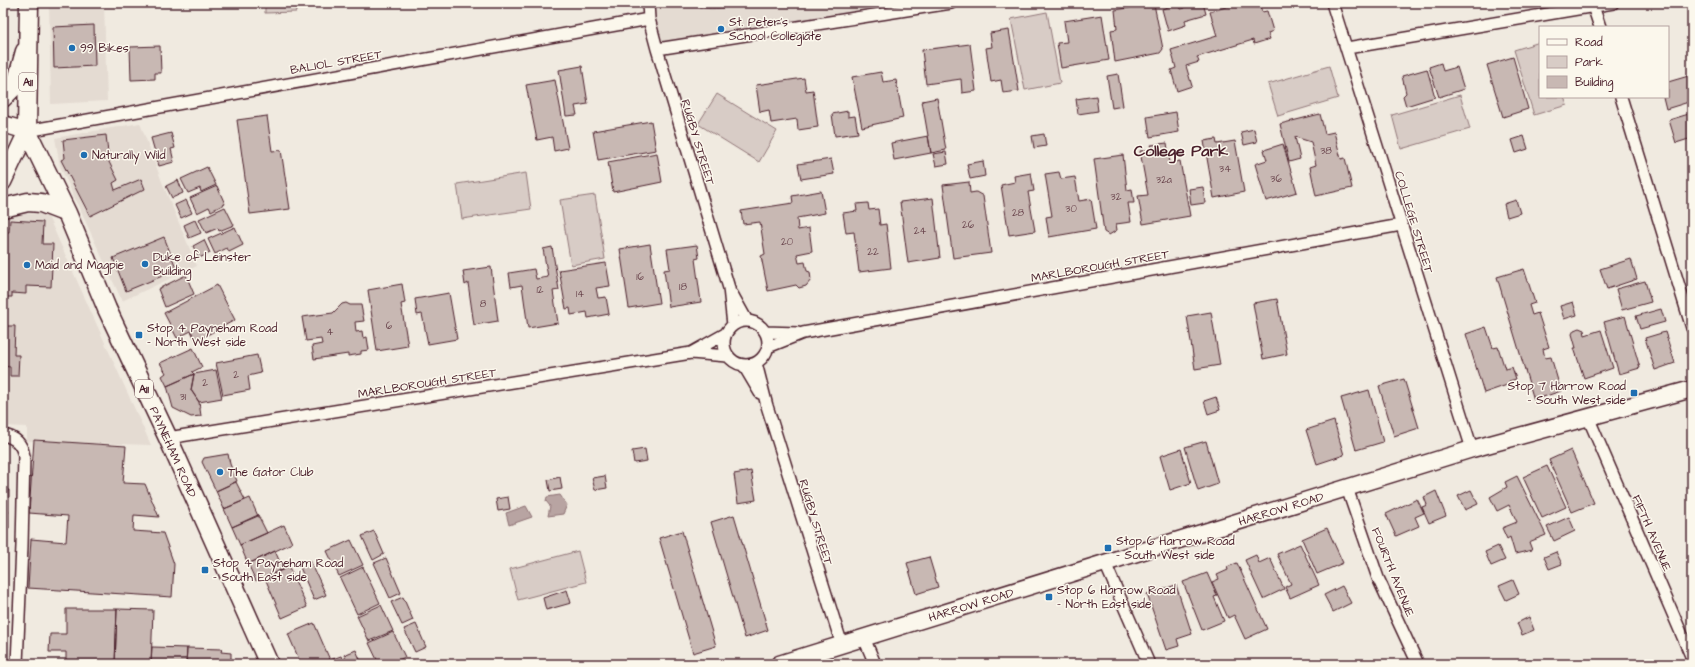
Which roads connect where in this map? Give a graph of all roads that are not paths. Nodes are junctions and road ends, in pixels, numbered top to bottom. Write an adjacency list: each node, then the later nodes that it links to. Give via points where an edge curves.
1 (29, 3): 9 (main road, A11)
2 (648, 3): 7 (street, RUGBY STREET)
3 (951, 3): 11 (street)
4 (1332, 3): 10 (street, COLLEGE STREET)
5 (1613, 3): 6 (street)
6 (1593, 6): 8 (street); 10 (street)
7 (649, 19): 11 (street, RUGBY STREET); 15 (street, BALIOL STREET)
8 (1600, 26)
9 (29, 34): 13 (street, via 14,88); 15 (main road, A11)
10 (1347, 48): 20 (street, COLLEGE STREET)
11 (657, 49): 21 (street, RUGBY STREET)
12 (1621, 98): 24 (street)
13 (3, 99)
14 (3, 124): 15 (street)
15 (27, 131): 16 (street); 17 (street); 19 (main road, PAYNEHAM ROAD / A11)
16 (3, 137)
17 (3, 182)
18 (3, 208): 19 (main road, via 28,202 41,203)
19 (67, 213): 37 (main road, PAYNEHAM ROAD / A11, via 107,309)
20 (1401, 225): 26 (street, MARLBOROUGH STREET); 38 (street, COLLEGE STREET)
21 (729, 288): 22 (street, RUGBY STREET); 23 (street, RUGBY STREET)
22 (747, 321): 23 (street); 25 (street, via 760,326)
23 (733, 325): 27 (street)
24 (1692, 328)
25 (765, 332): 26 (street, MARLBOROUGH STREET); 28 (street)
26 (803, 333): 28 (street, MARLBOROUGH STREET)
27 (725, 334): 29 (street, MARLBOROUGH STREET); 30 (street, via 723,342)
28 (768, 347): 31 (street)
29 (691, 353): 30 (street, MARLBOROUGH STREET); 37 (street, MARLBOROUGH STREET)
30 (727, 356): 32 (street)
31 (756, 363): 32 (street); 34 (street, RUGBY STREET)
32 (744, 366): 34 (street, RUGBY STREET)
33 (1692, 389): 35 (street, HARROW ROAD)
34 (767, 406): 42 (street, RUGBY STREET)
35 (1588, 418): 38 (street, HARROW ROAD); 43 (street, FIFTH AVENUE)
36 (3, 435): 44 (street, via 18,442 23,448 24,456)
37 (168, 438): 45 (main road, PAYNEHAM ROAD / A11)
38 (1472, 449): 39 (street, HARROW ROAD)
39 (1347, 488): 40 (street, HARROW ROAD); 49 (street, FOURTH AVENUE, via 1378,578)
40 (1105, 563): 41 (street, HARROW ROAD); 48 (street)
41 (864, 638): 42 (street, HARROW ROAD); 47 (street)
42 (842, 645): 46 (street, HARROW ROAD)
43 (1692, 658)
44 (17, 664)
45 (269, 664)
46 (779, 664)
47 (875, 664)
48 (1149, 664)
49 (1418, 664)

